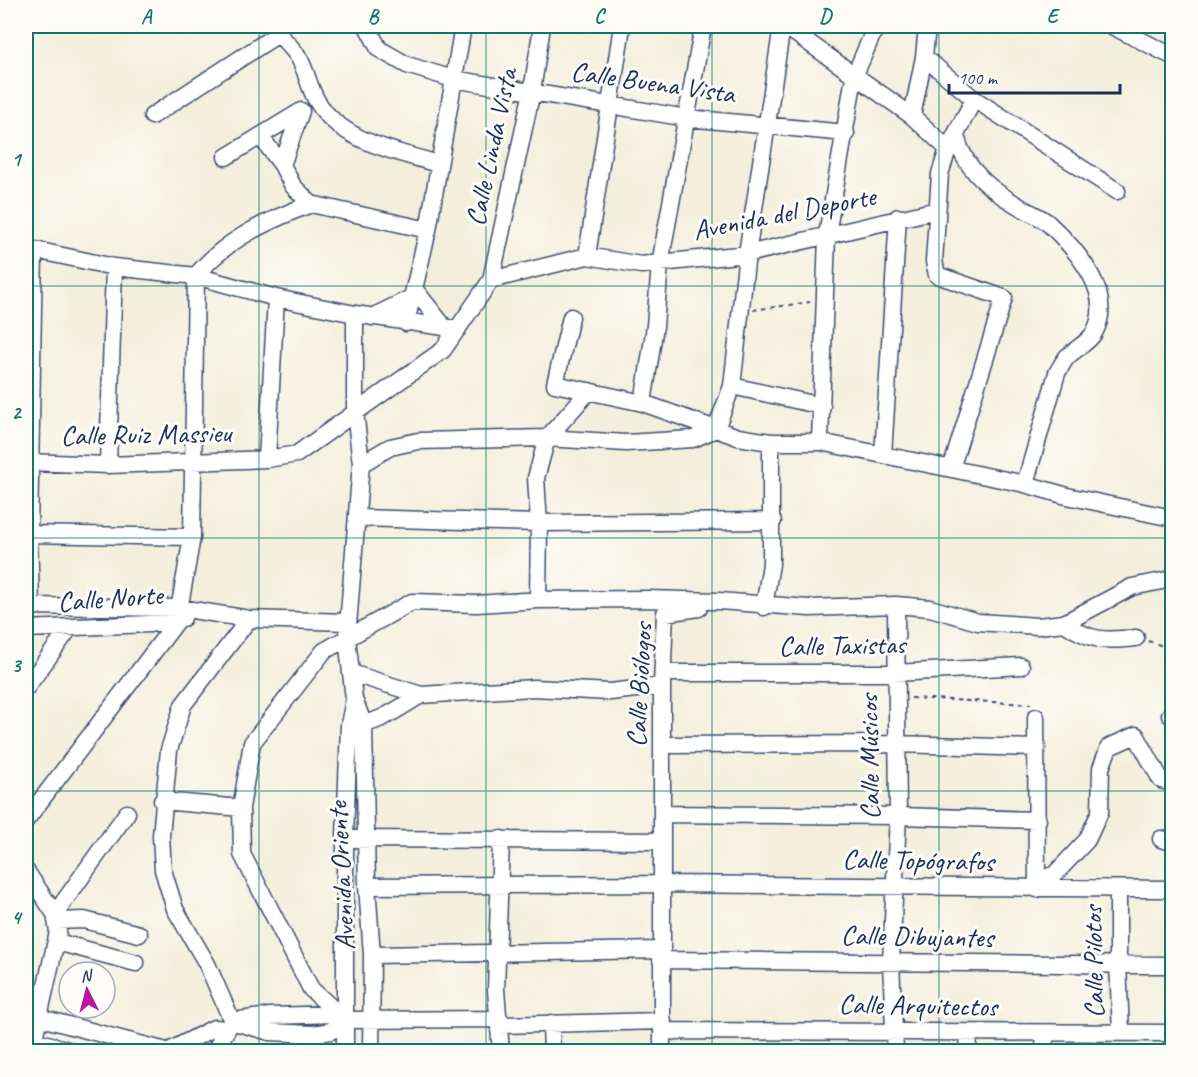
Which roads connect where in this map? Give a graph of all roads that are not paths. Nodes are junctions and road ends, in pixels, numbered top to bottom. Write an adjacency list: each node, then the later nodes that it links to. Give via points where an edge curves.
1 (367, 26): 14 (street, Calle Buena Vista, via 379,49 407,65)
2 (462, 26): 14 (street)
3 (542, 26): 15 (street, Calle Linda Vista)
4 (622, 26): 18 (street)
5 (703, 26): 22 (street)
6 (783, 26): 13 (street); 23 (street)
7 (876, 26): 13 (street)
8 (927, 26): 12 (street)
9 (1112, 26): 11 (street)
10 (276, 30): 17 (street, via 298,57); 20 (street)
11 (1173, 56)
12 (924, 57): 16 (street); 21 (street)
13 (854, 77): 21 (street); 24 (street)
14 (453, 79): 15 (street, Calle Buena Vista); 28 (street)
15 (532, 91): 18 (street, Calle Buena Vista); 44 (street, Calle Linda Vista)
16 (974, 99): 26 (street); 31 (street)
17 (316, 100): 19 (street); 28 (street, via 345,131)
18 (611, 105): 22 (street, Calle Buena Vista); 40 (street)
19 (298, 113): 25 (street); 29 (street)
20 (152, 116)
21 (912, 116): 26 (street)
22 (687, 118): 23 (street, Calle Buena Vista); 41 (street)
23 (766, 125): 24 (street, Calle Buena Vista); 39 (street)
24 (846, 133): 37 (street)
25 (260, 136): 27 (street); 29 (street)
26 (952, 143): 33 (street, via 940,174); 67 (street, via 977,176 1002,197 1048,222 1094,279 1102,313 1094,335 1066,358 1057,373)
27 (226, 158)
28 (438, 164): 36 (street)
29 (282, 165): 30 (street)
30 (293, 186): 32 (street); 34 (street)
31 (1117, 191)
32 (311, 204): 34 (street); 36 (street)
33 (937, 210): 35 (street, Avenida del Deporte); 66 (street, via 937,274 1004,298)
34 (283, 215): 43 (street, via 236,240 209,260)
35 (898, 217): 37 (street, Avenida del Deporte); 60 (street)
36 (428, 230): 45 (street)
37 (827, 236): 39 (street, Avenida del Deporte); 54 (street)
38 (30, 249): 42 (street); 63 (street)
39 (747, 254): 41 (street, Avenida del Deporte); 51 (street)
40 (587, 256): 41 (street, Avenida del Deporte, via 642,265); 44 (street)
41 (661, 258): 53 (street)
42 (114, 267): 43 (street); 65 (street)
43 (196, 276): 46 (street); 62 (street)
44 (491, 279): 50 (street)
45 (414, 293): 47 (street); 49 (street); 50 (street)
46 (276, 297): 47 (street); 61 (street)
47 (364, 315): 49 (street); 55 (street, Avenida Oriente)
48 (571, 317): 52 (street, via 555,384)
49 (406, 323): 50 (street)
50 (451, 328): 55 (street, via 442,350)
51 (732, 386): 54 (street); 56 (street)
52 (589, 391): 53 (street); 57 (street)
53 (643, 403): 56 (street)
54 (822, 406): 59 (street)
55 (355, 411): 61 (street, via 297,454); 64 (street, Avenida Oriente)
56 (716, 429): 57 (street, via 693,439 626,443); 58 (street)
57 (547, 438): 64 (street, via 418,441 390,447); 71 (street, via 536,478)
58 (771, 442): 59 (street); 70 (street)
59 (820, 442): 60 (street)
60 (883, 455): 66 (street)
61 (267, 459): 62 (street, Calle Ruiz Massieu)
62 (192, 461): 65 (street, Calle Ruiz Massieu); 73 (street)
63 (29, 462): 65 (street, Calle Ruiz Massieu); 72 (street)
64 (361, 464): 68 (street, Avenida Oriente)
65 (108, 465)
66 (951, 469): 67 (street)
67 (1025, 484): 69 (street)
68 (358, 518): 71 (street); 85 (street, Avenida Oriente)
69 (1173, 518)
70 (773, 521): 71 (street); 79 (street)
71 (539, 524): 75 (street)
72 (27, 534): 73 (street); 78 (street)
73 (192, 537): 80 (street)
74 (1173, 579): 82 (street, via 1132,587)
75 (538, 600): 76 (street); 85 (street, via 477,604 412,602)
76 (719, 601): 79 (street, Calle Biólogos); 90 (street, Calle Biólogos, via 706,607 665,613)
77 (896, 605): 79 (street, Calle Biólogos); 82 (street, Calle Biólogos, via 930,608 978,622 1038,626); 89 (street, Calle Músicos)
78 (28, 606): 80 (street, Calle Norte)
79 (764, 607)
80 (184, 614): 81 (street, Calle Norte); 84 (street, Calle Norte); 104 (street)
81 (249, 619): 85 (street, Calle Norte); 99 (street, via 183,705 169,750)
82 (1064, 623): 86 (street, via 1082,636 1100,641)
83 (26, 629): 84 (street, Calle Norte)
84 (69, 629): 91 (street)
85 (347, 630): 88 (street, Avenida Oriente); 100 (street, via 324,651 252,743)
86 (1136, 638)
87 (1021, 666): 89 (street, Calle Taxistas)
88 (351, 673): 92 (street); 94 (street, Avenida Oriente)
89 (895, 673): 90 (street, Calle Taxistas); 95 (street, Calle Músicos)
90 (663, 679): 92 (street, Calle Taxistas, via 610,692 534,688); 96 (street, Calle Biólogos)
91 (26, 688)
92 (421, 695): 94 (street)
93 (1036, 710): 97 (street)
94 (357, 725): 106 (street, Avenida Oriente); 107 (street, Avenida Oriente)
95 (896, 744): 96 (street); 97 (street); 103 (street, Calle Músicos)
96 (663, 745): 102 (street, Calle Biólogos)
97 (1036, 748): 105 (street)
98 (1167, 781): 112 (street, via 1136,735 1109,747 1101,768 1100,812 1087,840 1055,874)
99 (162, 801): 100 (street); 140 (street, via 160,836 166,880 175,909 207,964)
100 (241, 808): 129 (street, via 242,854 311,989)
101 (127, 813): 118 (street)
102 (662, 814): 103 (street); 109 (street, Calle Biólogos)
103 (898, 816): 105 (street); 115 (street, Calle Músicos)
104 (26, 820)
105 (1038, 820): 112 (street)
106 (345, 838): 107 (street); 129 (street, Avenida Oriente)
107 (366, 839): 108 (street); 113 (street, Avenida Oriente)
108 (501, 839): 109 (street); 114 (street)
109 (662, 841): 111 (street, Calle Biólogos)
110 (26, 871): 118 (street)
111 (663, 884): 114 (street, Calle Topógrafos); 115 (street, Calle Topógrafos); 123 (street, Calle Biólogos)
112 (1037, 885): 115 (street, Calle Topógrafos); 116 (street, Calle Topógrafos)
113 (367, 886): 114 (street, Calle Topógrafos); 122 (street, Avenida Oriente)
114 (499, 886): 121 (street)
115 (896, 886): 124 (street, Calle Músicos)
116 (1118, 889): 117 (street, Calle Topógrafos); 126 (street, Calle Pilotos)
117 (1173, 889)
118 (55, 917): 119 (street); 120 (street)
119 (139, 934)
120 (57, 942): 125 (street); 128 (street)
121 (498, 952): 122 (street, Calle Dibujantes); 123 (street, Calle Dibujantes); 131 (street, via 496,990)
122 (372, 955): 130 (street, Avenida Oriente)
123 (662, 955): 124 (street, Calle Dibujantes); 133 (street, Calle Biólogos)
124 (891, 962): 126 (street, Calle Dibujantes); 134 (street, Calle Músicos)
125 (136, 963)
126 (1118, 964): 127 (street, Calle Dibujantes); 136 (street, Calle Pilotos)
127 (1173, 965)
128 (32, 1016): 141 (street); 142 (street)
129 (341, 1017): 130 (street, Calle Arquitectos); 137 (street, via 331,1030); 140 (street, Calle Arquitectos, via 270,1016); 146 (street, Avenida Oriente)
130 (372, 1020): 131 (street, Calle Arquitectos); 147 (street, Avenida Oriente)
131 (500, 1022): 132 (street, Calle Arquitectos); 148 (street)
132 (550, 1023): 133 (street, Calle Arquitectos); 149 (street)
133 (663, 1026): 134 (street, Calle Arquitectos); 150 (street, Calle Biólogos)
134 (896, 1031): 135 (street, Calle Arquitectos); 151 (street, Calle Músicos)
135 (969, 1033): 138 (street, Calle Arquitectos); 152 (street)
136 (1121, 1033): 138 (street, Calle Arquitectos); 139 (street, Calle Arquitectos)
137 (313, 1034): 140 (street); 145 (street)
138 (1046, 1034): 153 (street)
139 (1173, 1034)
140 (224, 1036): 143 (street, Calle Arquitectos, via 213,1028)
141 (32, 1046): 144 (street)
142 (137, 1047): 143 (street)
143 (170, 1051)
144 (75, 1052)
145 (302, 1052)
146 (345, 1052)
147 (371, 1052)
148 (501, 1052)
149 (552, 1052)
150 (662, 1052)
151 (895, 1052)
152 (968, 1052)
153 (1043, 1052)

